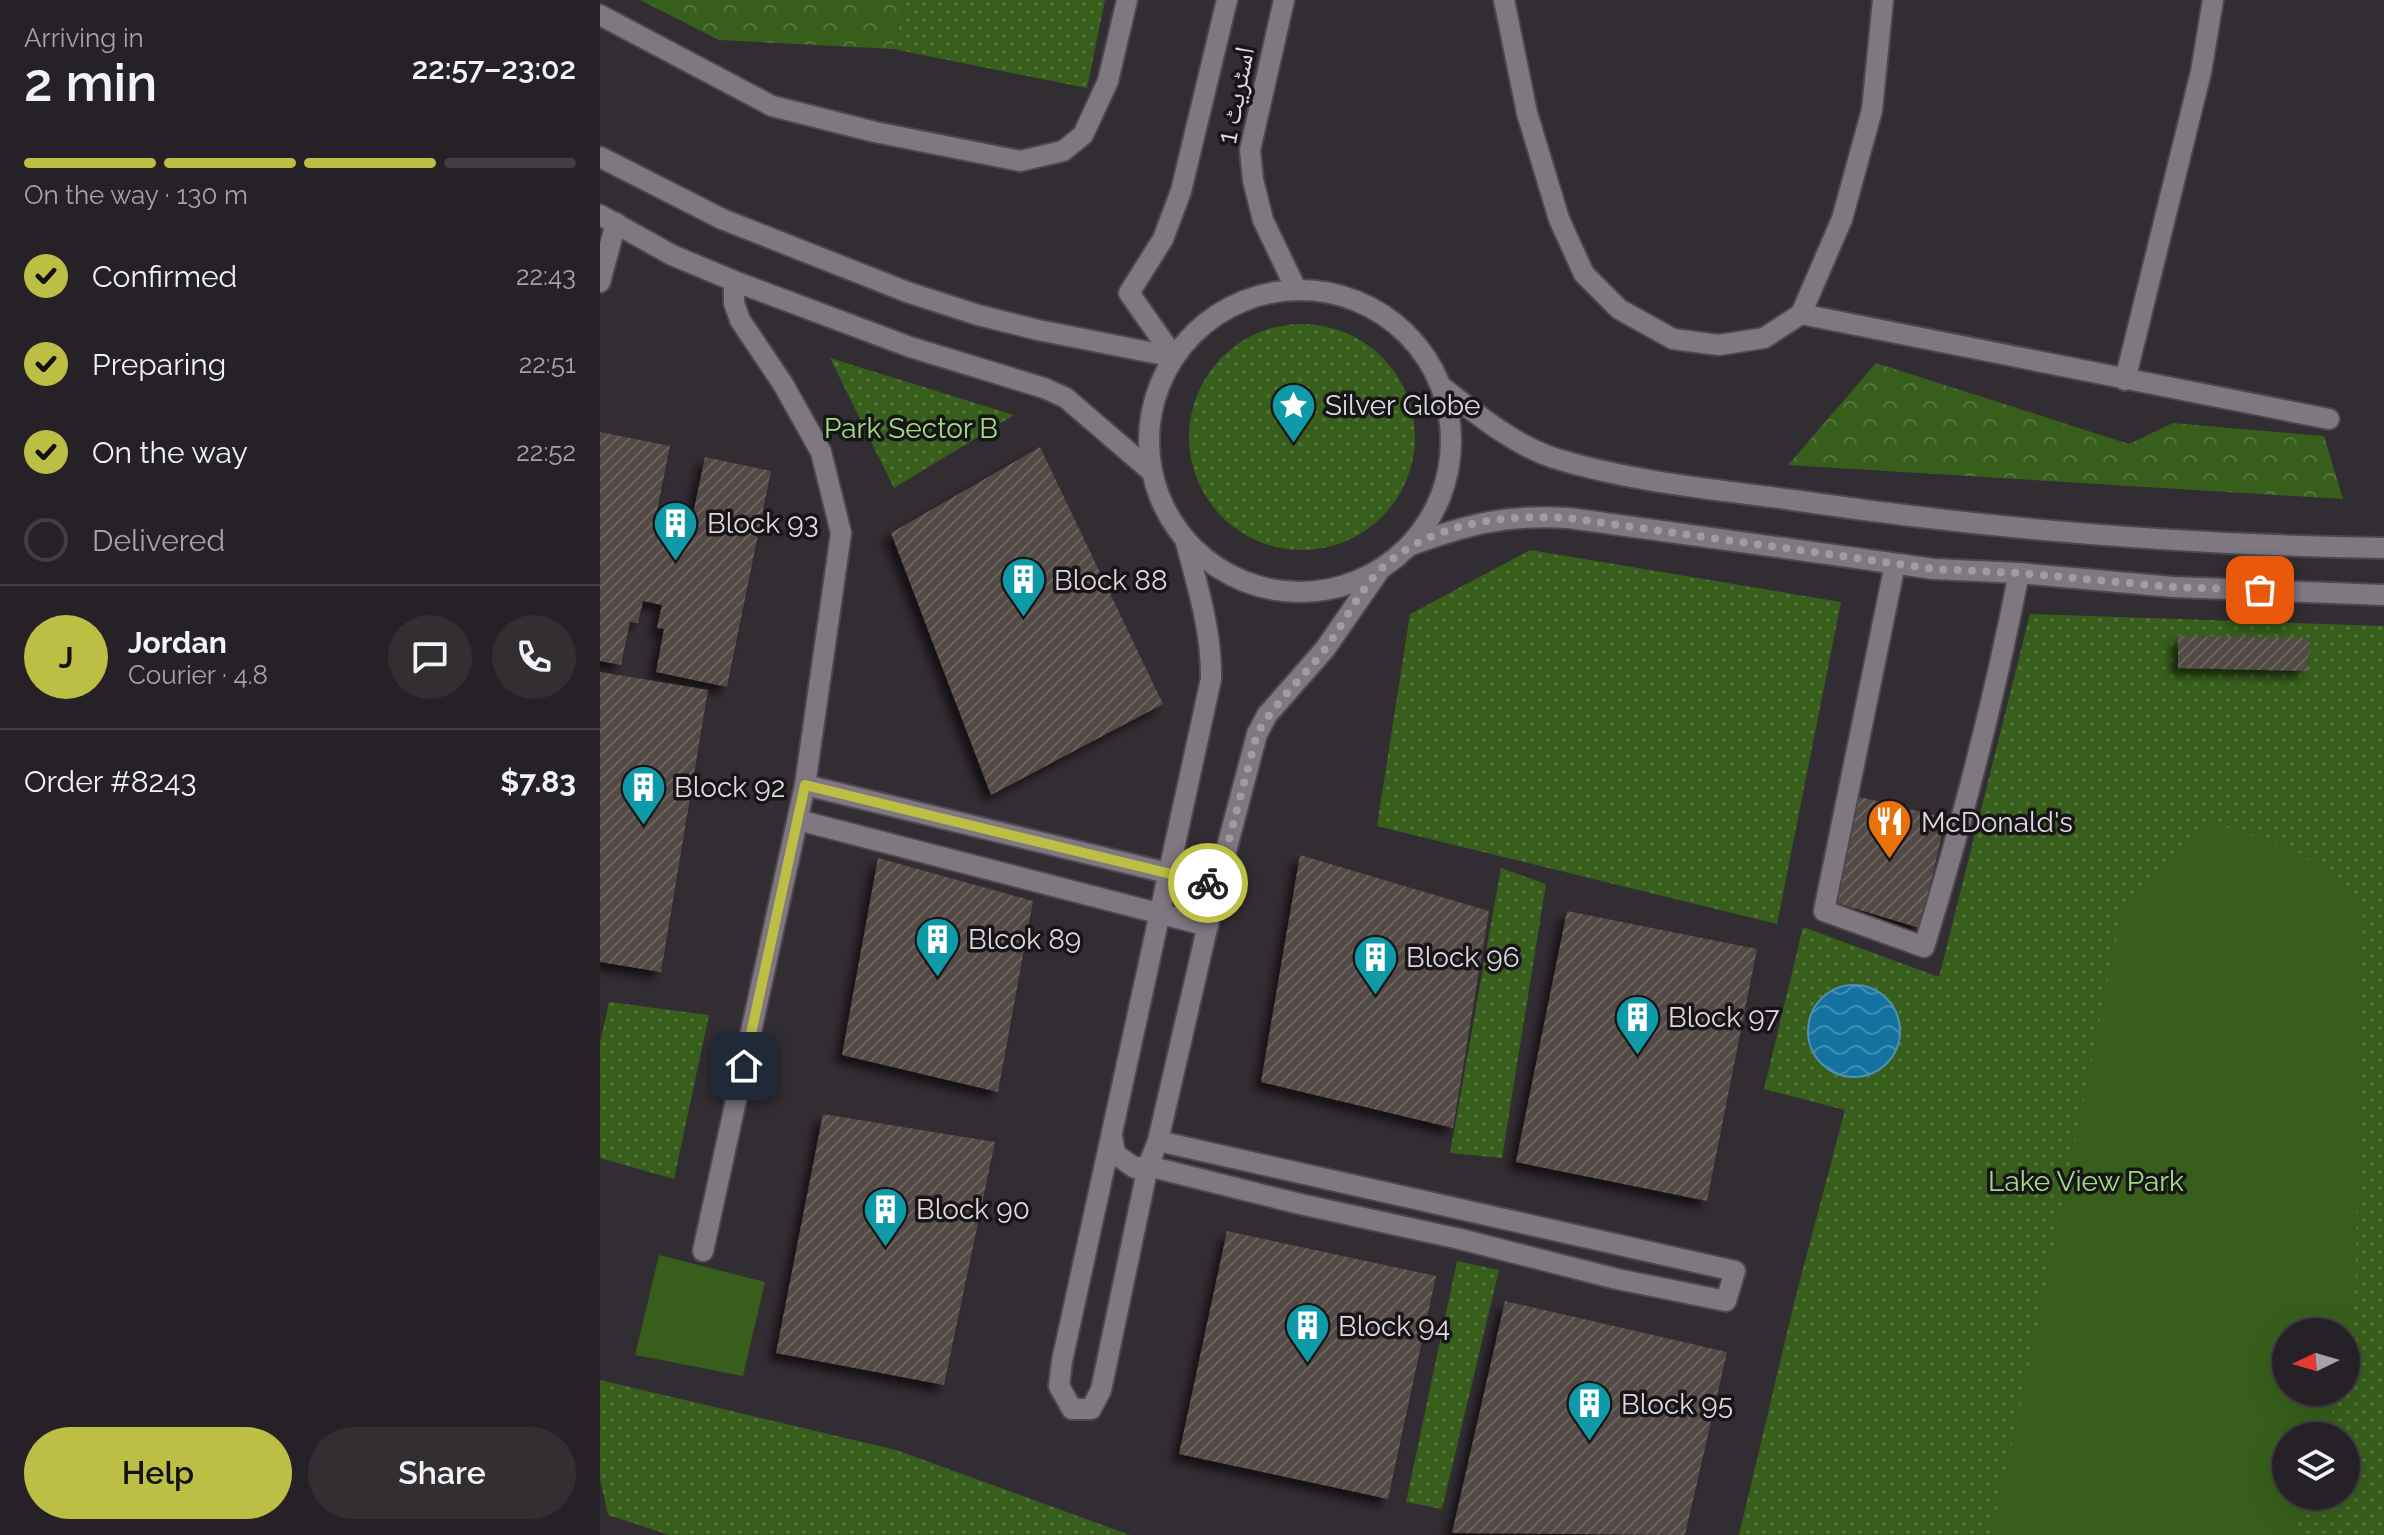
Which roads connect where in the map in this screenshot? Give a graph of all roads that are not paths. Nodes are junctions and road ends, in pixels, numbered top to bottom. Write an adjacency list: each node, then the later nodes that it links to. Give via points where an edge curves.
1 (1127, 0): 7 (street, via 1108,81 1083,135 1063,151 1020,161 772,106)
2 (1227, 0): 14 (street, اسٹریٹ 1, via 1181,191 1163,239 1129,293)
3 (1284, 0): 12 (street, اسٹریٹ 1, via 1250,150 1263,220)
4 (1504, 0): 13 (street, via 1527,113 1559,219 1584,274 1619,309 1673,339 1719,345 1764,338)
5 (1883, 0): 13 (street, via 1872,110 1842,219)
6 (2213, 0): 15 (street, via 2201,72)
7 (600, 15)
8 (600, 157): 14 (street, via 722,219 907,292 1038,330)
9 (608, 219): 10 (street, via 672,255); 11 (street)
10 (734, 281): 18 (street, via 1066,398); 26 (street, via 740,320 821,452 841,533)
11 (600, 282)
12 (1296, 289): 14 (street, via 1260,294 1227,308 1198,329); 16 (street, via 1333,292 1368,305 1400,326 1425,354)
13 (1801, 314): 15 (street)
14 (1174, 357): 18 (street, via 1152,412)
15 (2125, 380): 17 (street)
16 (1442, 387): 20 (street, via 1452,429 1449,471 1436,510); 21 (street, via 1500,431 1552,457 1636,478 1890,514 2141,538)
17 (2329, 419)
18 (1152, 472): 19 (street, via 1159,496)
19 (1185, 539): 23 (street, via 1242,581 1276,591 1311,593 1346,586); 28 (street, via 1210,642 1211,679)
20 (1411, 545): 22 (street, via 1465,526 1535,516); 23 (street)
21 (2384, 548)
22 (1895, 564): 24 (street); 24 (street, via 1824,911 1924,947 1962,823)
23 (1379, 571): 29 (street, via 1257,734)
24 (2019, 573): 25 (street, via 2173,587)
25 (2384, 595)
26 (805, 785): 27 (street); 28 (street)
27 (798, 820): 30 (street); 37 (street)
28 (1170, 874): 29 (street); 30 (street)
29 (1217, 885): 31 (street)
30 (1162, 912): 31 (street); 32 (street)
31 (1208, 926): 33 (street)
32 (1111, 1132): 34 (street, via 1115,1154 1135,1168); 34 (street, via 1062,1361 1059,1386 1072,1409 1091,1409 1101,1390)
33 (1158, 1141): 34 (street); 35 (street)
34 (1148, 1166): 36 (street)
35 (1468, 1211): 36 (street); 36 (street, via 1735,1271 1726,1301)
36 (1460, 1239)
37 (703, 1251)

